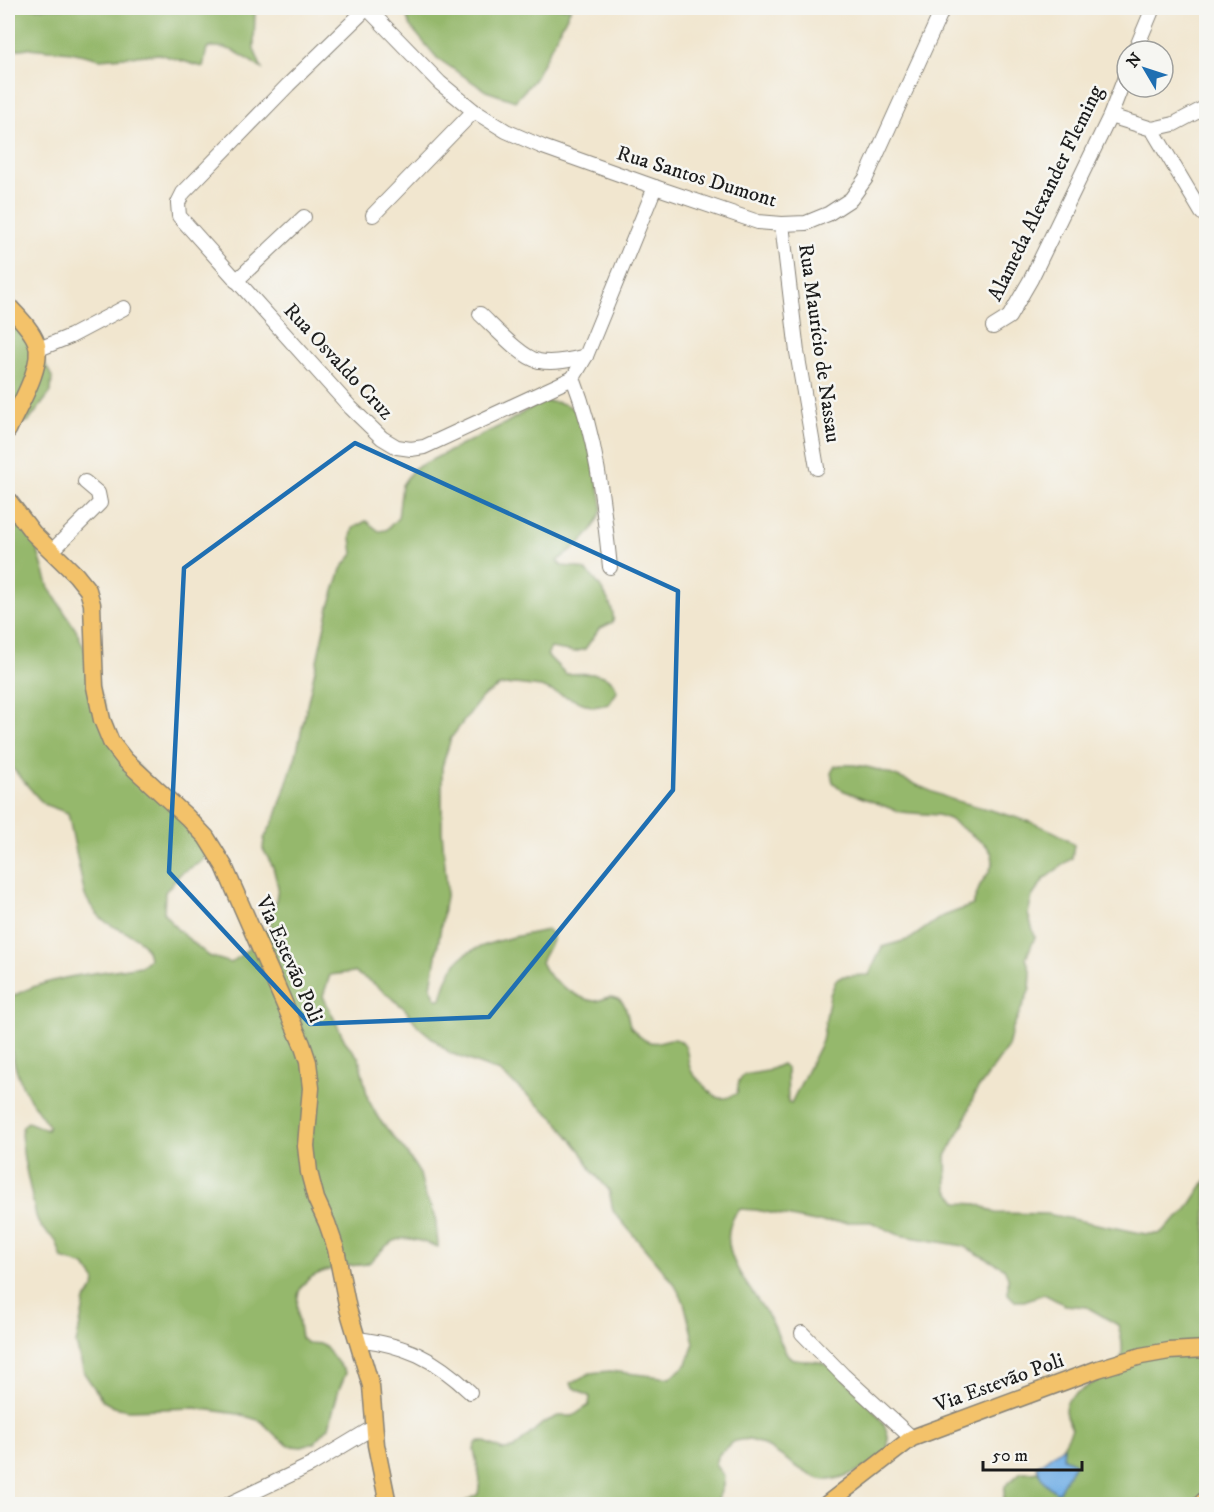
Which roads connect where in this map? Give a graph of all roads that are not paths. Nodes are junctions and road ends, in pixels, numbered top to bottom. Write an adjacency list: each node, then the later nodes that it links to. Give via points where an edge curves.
1 (367, 8): 7 (street, Rua Santos Dumont, via 440,83); 15 (street, Rua Osvaldo Cruz, via 183,193 178,209 183,222)
2 (943, 8): 14 (street, Rua Santos Dumont, via 866,178 851,199 806,223)
3 (1153, 8): 4 (street)
4 (1140, 39)
5 (1117, 99): 8 (street, Alameda Alexander Fleming)
6 (1206, 107): 9 (street)
7 (474, 111): 10 (street, Rua Santos Dumont, via 543,147); 12 (street)
8 (1110, 116): 9 (street); 19 (street, Alameda Alexander Fleming, via 1031,279 1009,317)
9 (1152, 129): 11 (street)
10 (655, 187): 14 (street, Rua Santos Dumont, via 758,222); 21 (street)
11 (1202, 213)
12 (373, 215)
13 (304, 217): 15 (street)
14 (782, 224): 24 (street, Rua Maurício de Nassau, via 797,352)
15 (236, 281): 22 (street, Rua Osvaldo Cruz, via 351,408 397,447 424,447)
16 (8, 305): 20 (main road, via 32,333)
17 (124, 308): 20 (street)
18 (480, 314): 21 (street, via 528,357 538,361)
19 (993, 327)
20 (39, 349): 23 (main road, via 32,378)
21 (586, 356): 22 (street)
22 (573, 378): 28 (street, via 596,452)
23 (8, 430)
24 (817, 468)
25 (85, 482): 27 (street, via 98,493 100,503)
26 (8, 500): 27 (main road, Via Estevão Poli)
27 (52, 551): 30 (main road, Via Estevão Poli, via 76,575 92,604 94,687 111,742 206,837 224,866 303,1044 311,1088 306,1146 309,1172 336,1249)
28 (610, 567)
29 (802, 1333): 34 (street)
30 (357, 1339): 32 (street, via 415,1352 453,1375); 33 (main road, Via Estevão Poli, via 371,1386)
31 (1206, 1349): 34 (main road, Via Estevão Poli, via 1141,1356)
32 (470, 1392)
33 (374, 1427): 36 (street, via 311,1465); 37 (main road, Via Estevão Poli)
34 (912, 1438): 38 (main road, Via Estevão Poli)
35 (1206, 1499): 39 (main road)
36 (229, 1504)
37 (388, 1504)
38 (827, 1504)
39 (1201, 1504)

